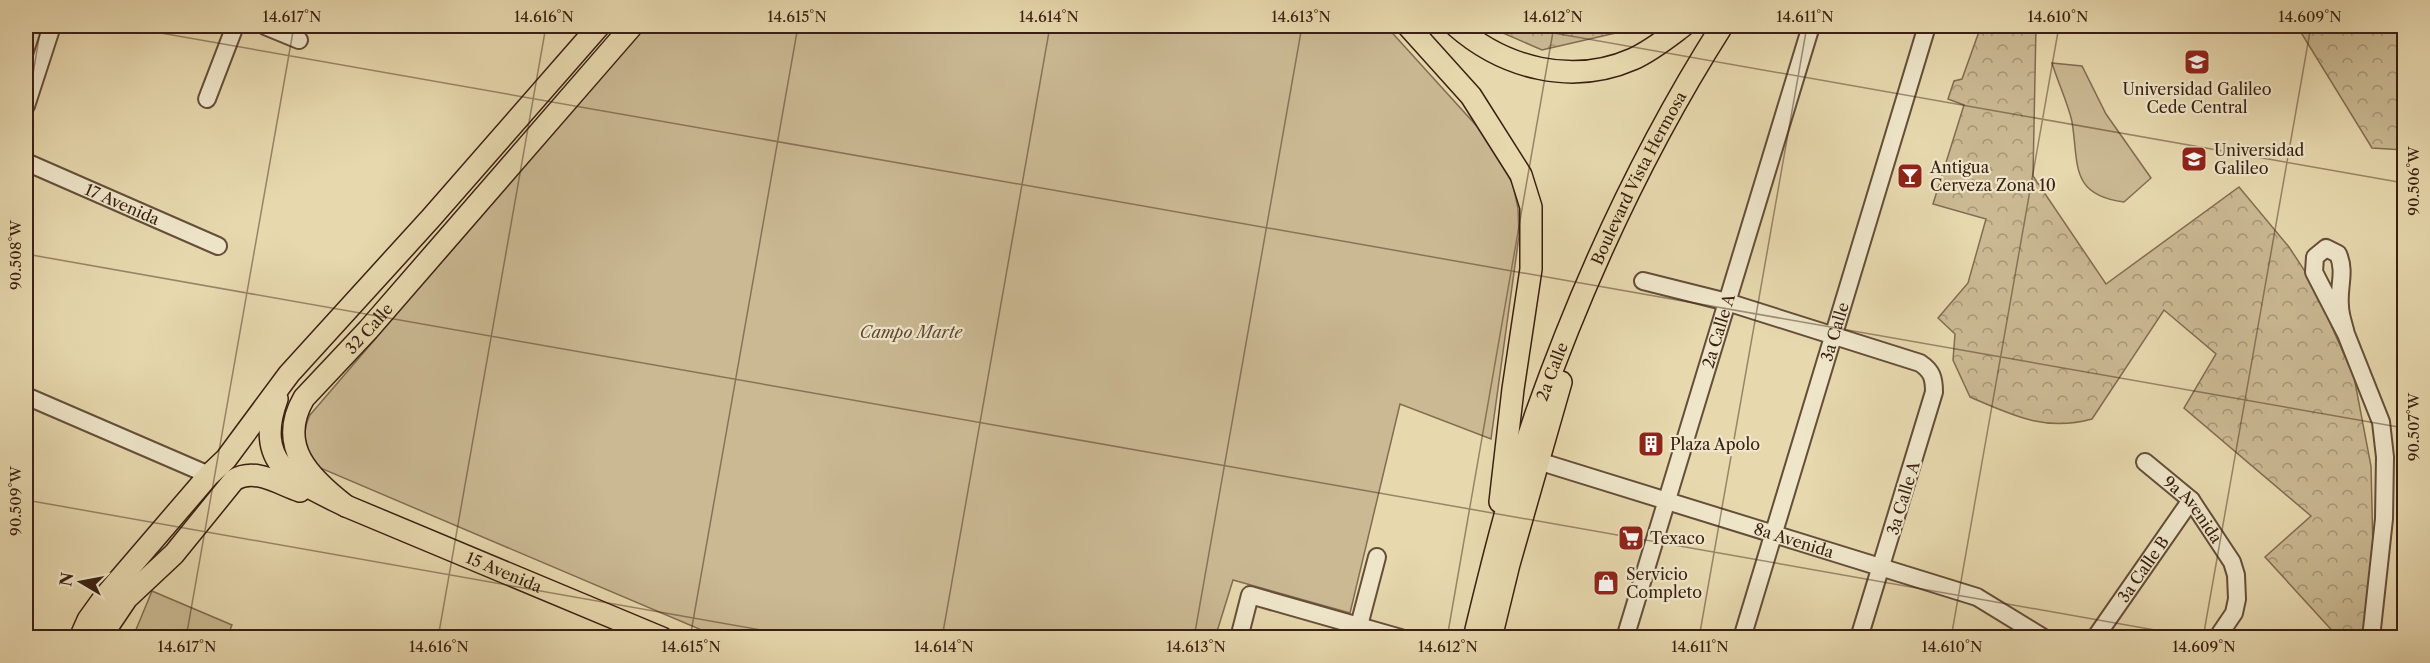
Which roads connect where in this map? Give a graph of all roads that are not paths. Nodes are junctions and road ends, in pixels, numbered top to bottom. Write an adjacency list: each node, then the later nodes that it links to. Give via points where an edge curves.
1 (52, 26): 14 (street)
2 (235, 26): 13 (street)
3 (265, 26): 12 (street)
4 (599, 26): 22 (main road, 32 Calle)
5 (632, 26): 30 (main road, 32 Calle, via 368,330 304,398 293,428 300,460 317,482)
6 (1408, 26): 34 (main road, via 1471,96 1521,175 1532,207 1532,269)
7 (1456, 26): 8 (main road, via 1488,50 1524,65 1556,72 1581,72 1632,59)
8 (1683, 26)
9 (1722, 26): 21 (main road, Boulevard Vista Hermosa, via 1640,170 1607,236)
10 (1811, 26): 18 (street, 2a Calle A)
11 (1928, 26): 19 (street, 3a Calle)
12 (299, 40)
13 (207, 99)
14 (26, 106)
15 (26, 162): 16 (street, 17 Avenida)
16 (218, 246)
17 (1643, 281): 18 (street)
18 (1727, 302): 19 (street); 29 (street, 2a Calle A)
19 (1833, 334): 31 (street, 3a Calle); 35 (street, 3a Calle A, via 1920,363 1934,378 1934,392)
20 (2346, 334): 50 (street, via 2381,422 2385,457 2382,553)
21 (1566, 336): 25 (main road, 2a Calle, via 1560,390); 34 (main road, 2a Calle, via 1536,415)
22 (289, 374): 24 (main road, 32 Calle); 30 (main road, 32 Calle, via 270,422 273,454 281,468 297,480)
23 (26, 396): 27 (street)
24 (226, 459): 27 (main road, 32 Calle); 32 (main road, via 220,482)
25 (1538, 461): 29 (street, 8a Avenida); 43 (main road, 2a Calle)
26 (2145, 462): 28 (street, 9a Avenida)
27 (209, 475): 37 (main road, 32 Calle, via 106,595)
28 (2191, 500): 48 (street, 3a Calle B); 49 (street, 9a Avenida, via 2232,562 2236,576 2234,613)
29 (1666, 502): 31 (street, 8a Avenida); 44 (street, 2a Calle A)
30 (346, 506): 32 (main road, via 260,476 243,476 232,481); 39 (main road, 15 Avenida)
31 (1773, 535): 35 (street, 8a Avenida); 45 (street, 3a Calle)
32 (174, 554): 38 (main road, via 127,598)
33 (1377, 557): 36 (street)
34 (1492, 565): 42 (main road, 2a Calle)
35 (1881, 568): 46 (street, 3a Calle A); 47 (street, 8a Avenida, via 1977,597)
36 (1358, 632): 40 (street, via 1250,595); 41 (street)
37 (80, 638)
38 (100, 638)
39 (662, 638)
40 (1239, 638)
41 (1401, 638)
42 (1474, 638)
43 (1491, 638)
44 (1626, 638)
45 (1742, 638)
46 (1859, 638)
47 (2044, 638)
48 (2095, 638)
49 (2217, 638)
50 (2371, 638)

